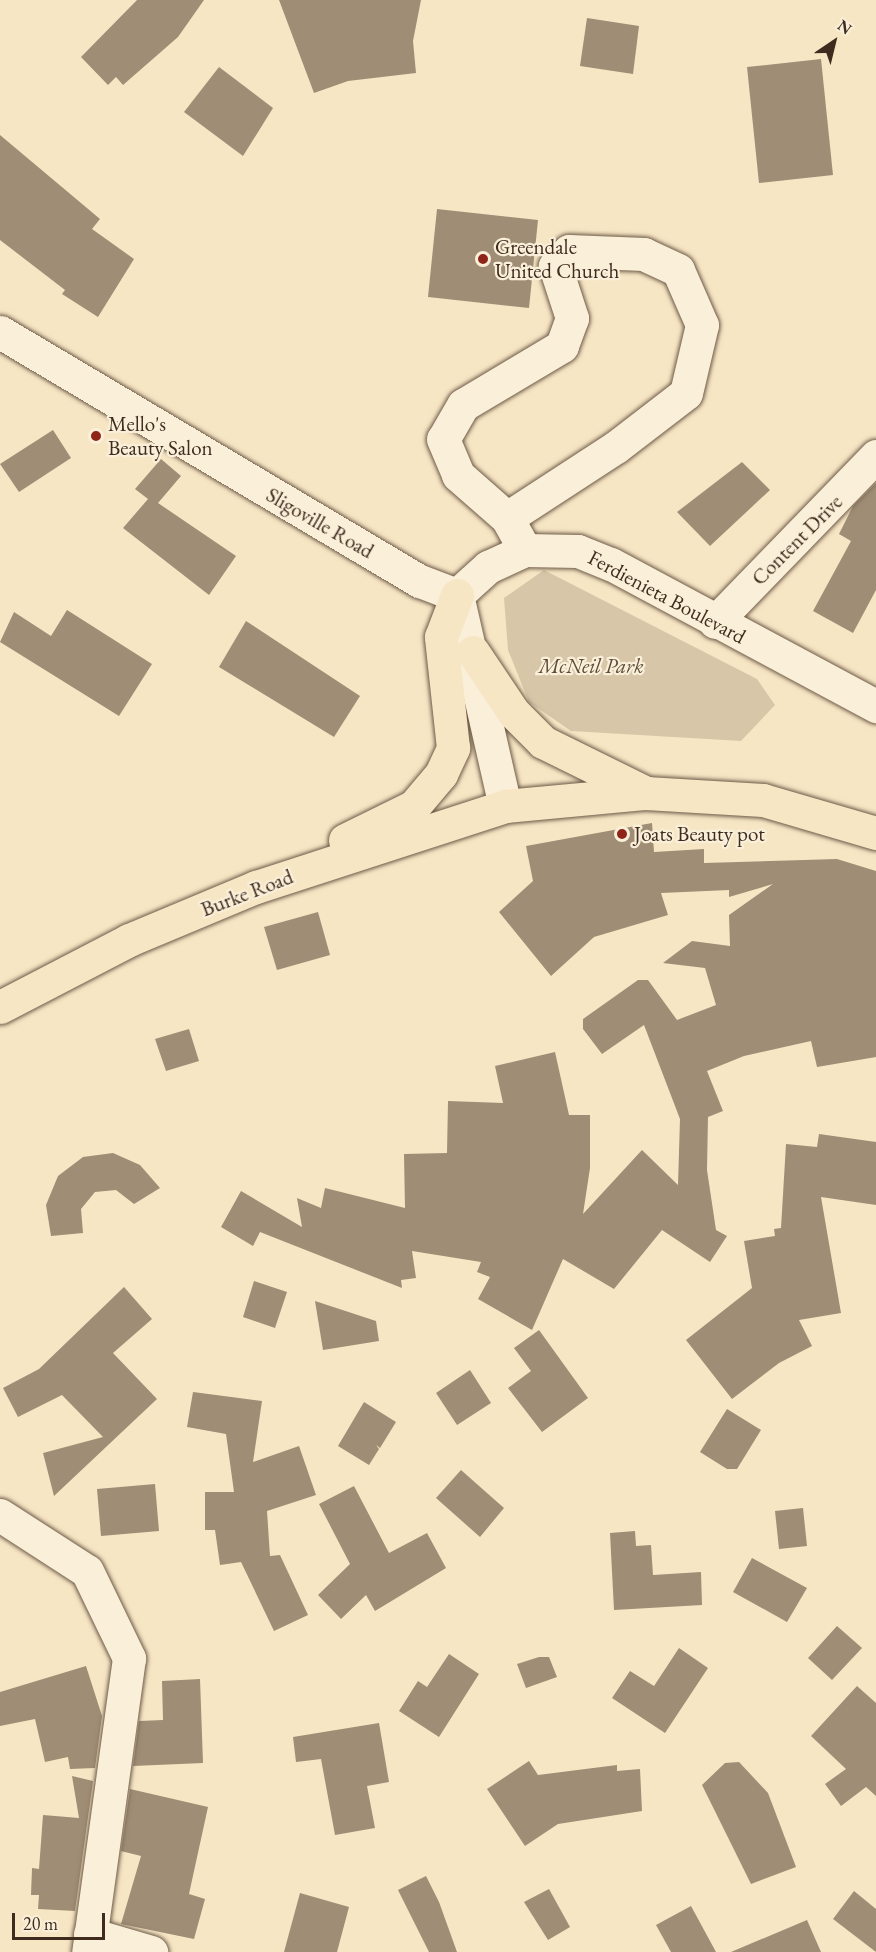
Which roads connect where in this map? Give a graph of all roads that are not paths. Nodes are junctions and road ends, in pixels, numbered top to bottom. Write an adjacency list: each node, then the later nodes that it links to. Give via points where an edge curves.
1 (0, 332): 5 (street, Sligoville Road, via 420,581)
2 (876, 456): 6 (street, Content Drive)
3 (507, 518): 3 (street, via 616,447 686,393 702,325 678,270 644,254 610,250 569,251 555,266 572,318 562,346 464,405 443,440 458,475); 4 (street)
4 (525, 550): 5 (street, Ferdienieta Boulevard, via 488,567); 6 (street, Ferdienieta Boulevard, via 578,551 611,564)
5 (457, 594): 7 (street); 12 (main road, via 441,637 453,748 436,781 414,806)
6 (715, 622): 8 (street, Ferdienieta Boulevard)
7 (473, 652): 9 (main road, via 514,713 543,742); 10 (street, via 487,738)
8 (876, 706)
9 (646, 793): 10 (main road, Burke Road); 11 (main road, via 763,800)
10 (505, 806): 12 (main road, Burke Road)
11 (876, 833)
12 (256, 887): 13 (main road, Burke Road, via 129,940)
13 (0, 1007)
14 (0, 1515): 15 (street, via 87,1571 129,1658)
15 (89, 1943): 16 (street)
16 (151, 1952)

